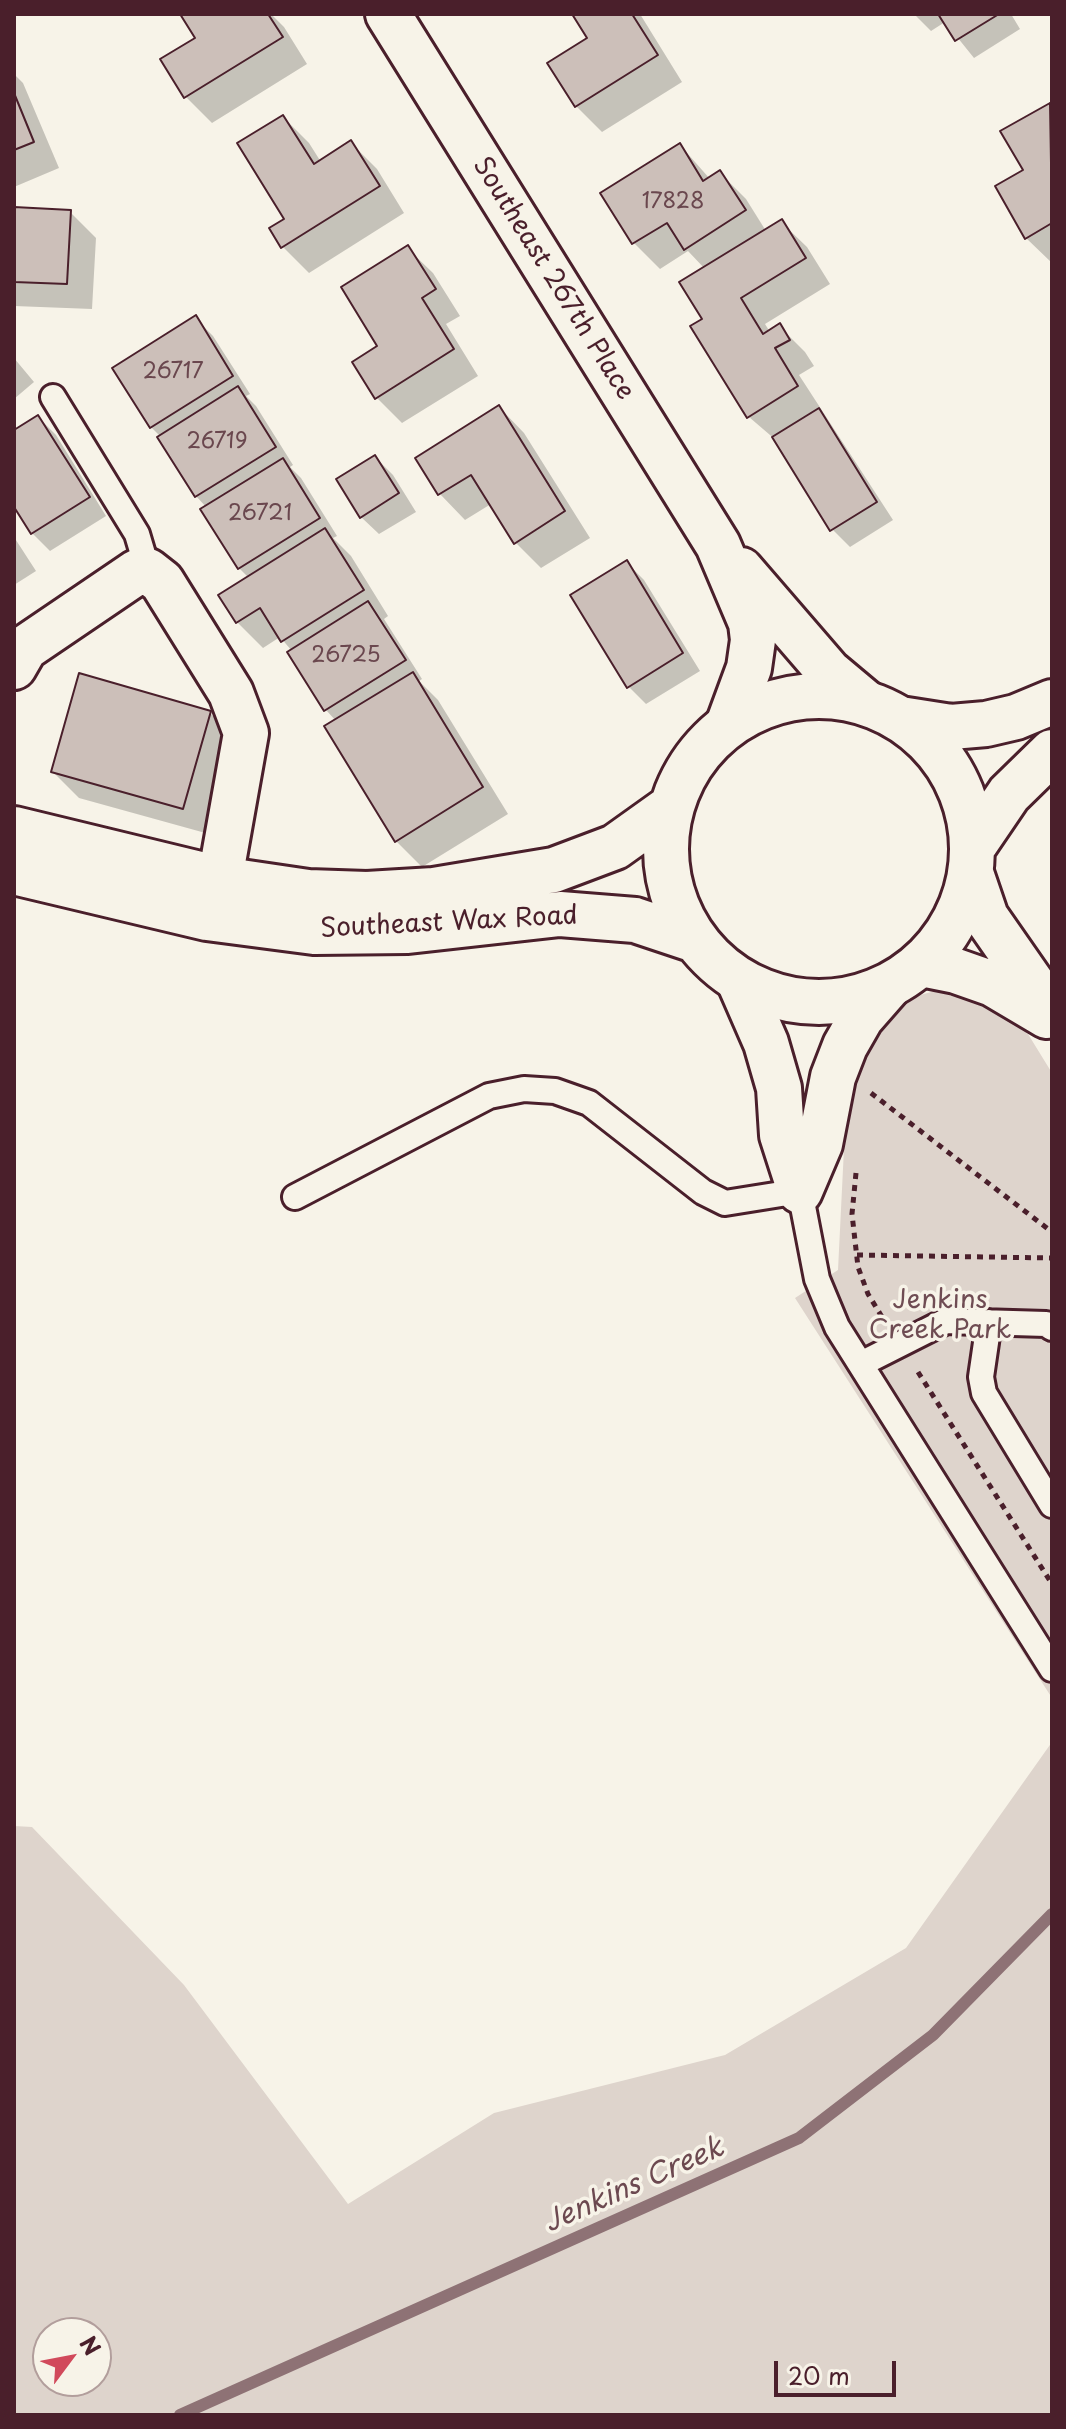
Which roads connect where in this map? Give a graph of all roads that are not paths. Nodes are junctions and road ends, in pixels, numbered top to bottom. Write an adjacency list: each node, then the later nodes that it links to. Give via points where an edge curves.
1 (388, 14): 3 (street, Southeast 267th Place)
2 (53, 397): 4 (lane, via 137,534)
3 (718, 545): 7 (street, Southeast 267th Place, via 829,672); 8 (street, Southeast 267th Place, via 751,623 753,640 749,668)
4 (148, 571): 5 (street, via 137,572 25,648); 14 (street, via 162,582 231,693 246,733)
5 (14, 667)
6 (1052, 702): 7 (street, via 1016,717 951,727)
7 (883, 711): 8 (street, via 837,696 780,700); 12 (street, Southeast 267th Place, via 924,737 944,760 960,787)
8 (728, 725): 10 (street, via 692,761)
9 (1052, 752): 12 (street, via 1009,794)
10 (671, 807): 14 (street, Southeast Wax Road, via 615,847 516,879 367,894); 15 (street, via 665,841 667,876)
11 (14, 829): 14 (street, Southeast Wax Road)
12 (972, 860): 16 (street, via 962,907 945,938); 18 (street, via 986,917)
13 (14, 872): 15 (street, Southeast Wax Road, via 207,918 314,932 408,931 560,914 635,920)
14 (220, 879)
15 (695, 940): 17 (street)
16 (905, 975): 17 (street, via 853,1000 814,1003 775,997); 19 (street, via 956,971 993,984); 20 (street, via 861,1018 833,1077 820,1144)
17 (739, 981): 20 (street, via 766,1043 779,1088 782,1135)
18 (1052, 1012)
19 (1052, 1018)
20 (800, 1191): 21 (lane, via 725,1203 703,1192 589,1103 555,1091 524,1089 489,1096); 24 (lane, via 817,1279 837,1327)
21 (295, 1197)
22 (989, 1322): 23 (lane); 24 (lane, via 946,1321); 25 (lane, via 981,1377 984,1393)
23 (1052, 1328)
24 (861, 1364): 26 (lane)
25 (1052, 1505)
26 (1052, 1669)

